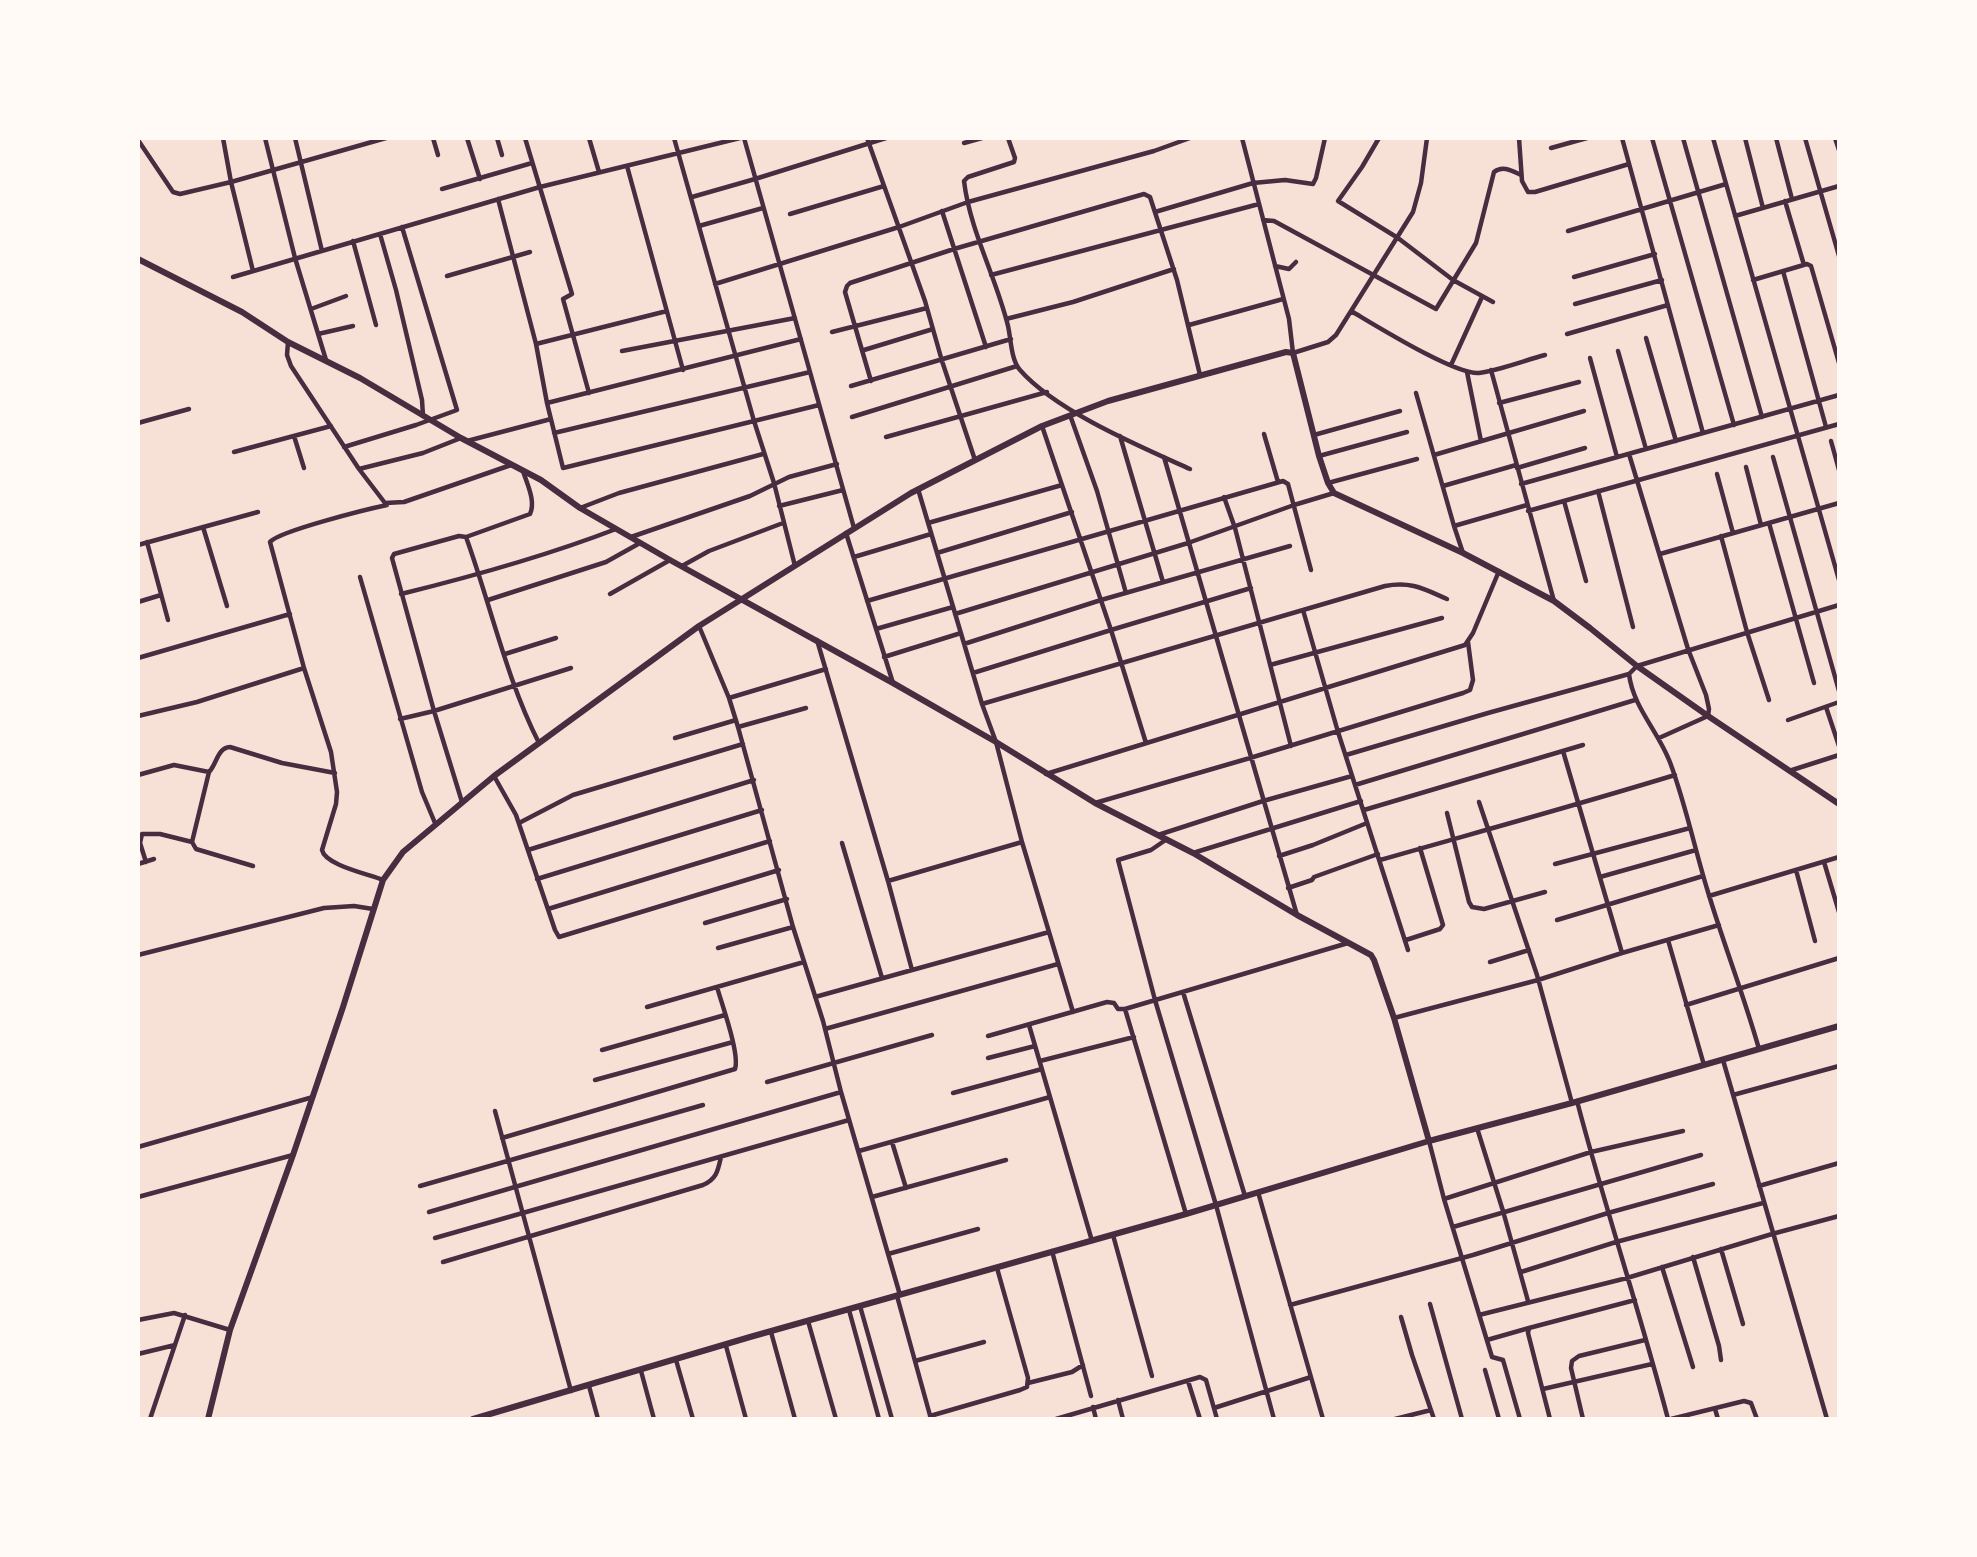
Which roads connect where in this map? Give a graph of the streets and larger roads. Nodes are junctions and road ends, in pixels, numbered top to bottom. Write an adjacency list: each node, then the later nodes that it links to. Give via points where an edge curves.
1 (223, 138): 47 (street)
2 (265, 138): 42 (street)
3 (295, 138): 38 (street)
4 (386, 138): 38 (street)
5 (433, 138): 36 (street)
6 (467, 138): 45 (street)
7 (497, 138): 37 (street)
8 (525, 138): 39 (street)
9 (589, 138): 43 (street)
10 (674, 138): 35 (street)
11 (742, 138): 35 (street); 46 (street)
12 (886, 138): 31 (street)
13 (982, 138): 32 (street)
14 (1008, 138): 60 (street, via 1014,162 965,179)
15 (1190, 138): 60 (street)
16 (1242, 138): 48 (street)
17 (1325, 138): 48 (street, via 1312,184 1276,180)
18 (1378, 138): 77 (street, via 1338,201)
19 (1427, 138): 77 (street, via 1418,197)
20 (1519, 138): 44 (street)
21 (1587, 138): 33 (street)
22 (1622, 138): 40 (street)
23 (1652, 138): 61 (street)
24 (1683, 138): 55 (street)
25 (1713, 138): 49 (street)
26 (1745, 138): 64 (street)
27 (1776, 138): 58 (street)
28 (1805, 138): 54 (street)
29 (1835, 138): 34 (street)
30 (138, 140): 47 (street, via 173,192 187,194)
31 (868, 141): 46 (street); 50 (street)
32 (964, 143)
33 (1551, 148)
34 (1839, 150)
35 (678, 153): 41 (street); 56 (street)
36 (438, 155)
37 (502, 156)
38 (301, 162): 42 (street); 81 (street)
39 (532, 163): 45 (street); 52 (street)
40 (1629, 164): 44 (street, via 1535,192 1525,190); 65 (street)
41 (627, 166): 43 (street); 113 (street)
42 (274, 170): 47 (street); 85 (street)
43 (599, 172): 52 (street)
44 (1521, 175): 102 (street, via 1506,169 1494,172 1476,243)
45 (480, 179): 53 (street)
46 (755, 179): 56 (street); 63 (street)
47 (231, 182): 94 (street)
48 (1253, 183): 62 (street); 67 (street)
49 (1726, 184): 55 (street); 69 (street)
50 (884, 186): 68 (street); 73 (street)
51 (1839, 186): 54 (street)
52 (540, 187): 57 (street); 125 (street, via 572,294 563,299)
53 (442, 189)
54 (1821, 191): 58 (street); 84 (street)
55 (1700, 193): 61 (street); 172 (street)
56 (692, 197): 71 (street)
57 (498, 199): 72 (street); 86 (street)
58 (1792, 199): 59 (street)
59 (1785, 201): 64 (street); 91 (street)
60 (968, 202): 66 (street); 79 (street)
61 (1671, 202): 65 (street); 178 (street)
62 (1259, 204): 70 (street); 74 (street)
63 (763, 208): 71 (street); 90 (street)
64 (1762, 208): 69 (street)
65 (1643, 210): 75 (street); 83 (street)
66 (942, 211): 73 (street); 80 (street)
67 (1155, 212): 74 (street); 79 (street, via 1150,197 1144,194)
68 (790, 214)
69 (1735, 216): 101 (street)
70 (1263, 220): 92 (street); 98 (street, via 1274,221)
71 (699, 226): 104 (street)
72 (402, 227): 76 (street); 174 (street, via 457,410)
73 (899, 227): 88 (street); 90 (street)
74 (1160, 230): 93 (street); 96 (street)
75 (1568, 231)
76 (380, 234): 78 (street); 170 (street)
77 (1398, 238): 98 (street); 102 (street)
78 (353, 241): 81 (street); 117 (street)
79 (980, 241): 80 (street); 96 (street)
80 (954, 249): 88 (street); 133 (street)
81 (322, 251): 85 (street)
82 (530, 252): 86 (street)
83 (1655, 254): 100 (street); 103 (street)
84 (1839, 256)
85 (295, 258): 94 (street); 112 (street)
86 (512, 258): 97 (street); 132 (street)
87 (138, 259): 131 (street, via 242,312)
88 (911, 262): 111 (street); 119 (street, via 847,286 845,292)
89 (1296, 262): 92 (street, via 1289,269)
90 (779, 264): 104 (street); 115 (street)
91 (1804, 265): 95 (street); 143 (street, via 1811,266)
92 (1275, 266): 107 (street)
93 (1174, 270): 116 (street); 118 (street)
94 (253, 271): 99 (street)
95 (1783, 271): 101 (street); 160 (street)
96 (991, 275): 116 (street)
97 (447, 276)
98 (1374, 276): 102 (street, via 1436,309); 114 (street)
99 (233, 277)
100 (1574, 277)
101 (1753, 279): 165 (street)
102 (1453, 280): 106 (street)
103 (1662, 280): 109 (street); 110 (street)
104 (715, 284): 122 (street)
105 (346, 297): 112 (street)
106 (1482, 297): 108 (street); 144 (street)
107 (1283, 298): 118 (street); 137 (street)
108 (1493, 302)
109 (1575, 304)
110 (1668, 305): 126 (street); 184 (street)
111 (927, 308): 119 (street); 121 (street)
112 (311, 309): 124 (street)
113 (667, 311): 125 (street); 130 (street)
114 (1351, 311): 137 (street, via 1332,340); 144 (street)
115 (795, 318): 122 (street); 128 (street)
116 (1006, 319): 129 (street)
117 (376, 325)
118 (1189, 325): 150 (street)
119 (856, 326): 123 (street); 134 (street)
120 (353, 327): 124 (street)
121 (933, 329): 134 (street); 142 (street)
122 (728, 331): 130 (street); 139 (street)
123 (832, 332)
124 (318, 334): 141 (street)
125 (574, 334): 132 (street); 157 (street)
126 (1567, 334)
127 (1646, 338): 194 (street)
128 (801, 339): 139 (street); 148 (street)
129 (1011, 339): 133 (street); 145 (street)
130 (675, 340): 135 (street); 146 (street)
131 (288, 342): 141 (street); 179 (street, via 288,361)
132 (536, 344): 161 (street)
133 (986, 347): 142 (street)
134 (864, 350): 151 (street)
135 (622, 351)
136 (1618, 351): 198 (street)
137 (1293, 352): 150 (street); 187 (street)
138 (1545, 355): 147 (street)
139 (736, 356): 146 (street); 155 (street)
140 (1590, 358): 205 (street)
141 (326, 360): 170 (street)
142 (942, 361): 151 (street); 153 (street)
143 (1839, 363)
144 (1451, 365): 149 (street)
145 (1017, 366): 153 (street); 156 (street)
146 (683, 370): 157 (street)
147 (1491, 370): 149 (street); 162 (street)
148 (810, 372): 155 (street); 163 (street)
149 (1467, 372): 193 (street)
150 (1200, 375): 168 (street)
151 (871, 381): 154 (street)
152 (1580, 382): 162 (street)
153 (951, 385): 169 (street); 171 (street)
154 (852, 386)
155 (745, 388): 175 (street); 183 (street)
156 (1047, 392): 168 (street); 169 (street)
157 (589, 393): 161 (street)
158 (1416, 393): 202 (street)
159 (1839, 395): 160 (street)
160 (1819, 401): 165 (street); 181 (street)
161 (547, 403): 173 (street)
162 (1499, 403): 186 (street)
163 (819, 405): 175 (street); 209 (street)
164 (189, 409): 176 (street)
165 (1790, 409): 172 (street); 190 (street)
166 (1400, 411): 187 (street)
167 (1584, 411): 186 (street)
168 (1074, 414): 180 (street); 189 (street); 254 (street)
169 (960, 415): 191 (street); 208 (street)
170 (423, 416): 174 (street)
171 (852, 417)
172 (1762, 417): 178 (street)
173 (551, 418): 183 (street); 192 (street)
174 (430, 420): 192 (street); 196 (street)
175 (754, 421): 183 (street, via 563,468); 200 (street)
176 (138, 423)
177 (1839, 424): 181 (street)
178 (1734, 425): 184 (street)
179 (332, 426): 188 (street); 196 (street)
180 (1042, 426): 208 (street); 224 (street)
181 (1826, 427): 190 (street)
182 (1407, 432): 203 (street)
183 (554, 433)
184 (1703, 433): 194 (street)
185 (1264, 434): 220 (street)
186 (1507, 434): 193 (street); 211 (street)
187 (1314, 435): 203 (street)
188 (294, 436): 199 (street); 213 (street)
189 (1120, 436): 204 (street); 244 (street)
190 (1798, 436): 219 (street); 238 (street)
191 (886, 437)
192 (464, 440): 210 (street); 214 (street)
193 (1481, 441): 202 (street)
194 (1676, 441): 198 (street)
195 (1831, 441): 216 (street)
196 (344, 447): 214 (street)
197 (1585, 448): 211 (street)
198 (1646, 449): 201 (street)
199 (234, 453)
200 (764, 454): 221 (street); 237 (street, via 619,493)
201 (1629, 454): 205 (street); 219 (street)
202 (1434, 455): 225 (street)
203 (1319, 456): 222 (street)
204 (1164, 457): 215 (street); 239 (street)
205 (1617, 457): 223 (street)
206 (1773, 457): 243 (street)
207 (1417, 459): 222 (street)
208 (975, 460): 226 (street)
209 (837, 464): 221 (street); 227 (street)
210 (511, 465): 217 (street); 233 (street)
211 (1516, 466): 223 (street); 225 (street)
212 (1746, 467): 248 (street)
213 (304, 468)
214 (359, 469): 233 (street)
215 (1190, 469)
216 (1839, 470)
217 (523, 471): 237 (street); 259 (street, via 532,501 530,514)
218 (1717, 474): 256 (street)
219 (1637, 480): 228 (street); 270 (street)
220 (1278, 482): 230 (street); 234 (street, via 1287,484)
221 (774, 483): 236 (street); 260 (street, via 750,496)
222 (1328, 483): 229 (street)
223 (1521, 484): 235 (street)
224 (1062, 485): 242 (street); 246 (street)
225 (1443, 486): 249 (street)
226 (918, 489): 246 (street); 251 (street)
227 (843, 490): 236 (street); 251 (street)
228 (1598, 491): 231 (street); 312 (street)
229 (1334, 493): 234 (street); 269 (street)
230 (1224, 497): 239 (street); 252 (street)
231 (1564, 501): 240 (street); 285 (street)
232 (1839, 503): 238 (street)
233 (389, 505): 305 (street, via 271,540)
234 (1294, 505): 252 (street); 277 (street)
235 (1527, 505): 240 (street); 249 (street)
236 (779, 506): 245 (street)
237 (580, 508): 253 (street)
238 (1819, 509): 243 (street); 284 (street)
239 (1180, 510): 244 (street); 264 (street)
240 (1528, 511): 299 (street)
241 (258, 512): 250 (street)
242 (1071, 512): 261 (street); 267 (street)
243 (1790, 517): 247 (street); 304 (street)
244 (1144, 522): 254 (street); 268 (street)
245 (783, 523): 275 (street, via 709,551); 276 (street)
246 (928, 523): 257 (street)
247 (1769, 523): 248 (street); 308 (street)
248 (1761, 525): 256 (street)
249 (1454, 526): 269 (street)
250 (203, 527): 262 (street); 301 (street)
251 (854, 528): 255 (street)
252 (1235, 528): 264 (street); 273 (street)
253 (616, 529): 260 (street); 281 (street)
254 (1109, 532): 261 (street); 274 (street)
255 (846, 533): 271 (street); 276 (street)
256 (1734, 533): 258 (street)
257 (931, 534): 267 (street); 271 (street)
258 (1721, 536): 270 (street); 315 (street)
259 (466, 537): 281 (street); 289 (street, via 394,554 392,563)
260 (631, 537): 263 (street)
261 (1081, 540): 278 (street); 283 (street)
262 (147, 542): 265 (street); 291 (street)
263 (640, 543): 272 (street); 294 (street, via 606,562)
264 (1188, 543): 268 (street); 280 (street)
265 (138, 545)
266 (1290, 546): 273 (street)
267 (937, 553): 283 (street)
268 (1154, 553): 274 (street); 286 (street)
269 (1463, 553): 279 (street)
270 (1660, 554): 322 (street)
271 (854, 557): 296 (street)
272 (670, 560): 275 (street); 290 (street)
273 (1243, 560): 280 (street); 287 (street)
274 (1118, 564): 278 (street); 288 (street)
275 (682, 566): 292 (street)
276 (795, 566): 292 (street)
277 (1311, 570)
278 (1092, 571): 295 (street); 306 (street)
279 (1499, 571): 299 (street); 320 (street)
280 (1197, 572): 286 (street); 298 (street)
281 (480, 575): 289 (street); 294 (street)
282 (360, 577): 352 (street)
283 (944, 578): 296 (street); 302 (street)
284 (1839, 580)
285 (1586, 581)
286 (1163, 582): 288 (street)
287 (1251, 588): 298 (street); 310 (street)
288 (1126, 593): 295 (street)
289 (401, 594): 348 (street)
290 (610, 594)
291 (161, 595): 297 (street); 309 (street)
292 (742, 599): 311 (street); 319 (street)
293 (1447, 599): 303 (street, via 1417,586 1397,584)
294 (488, 600): 324 (street)
295 (1101, 600): 314 (street); 321 (street)
296 (867, 601): 313 (street)
297 (138, 602)
298 (1205, 602): 314 (street); 317 (street)
299 (1554, 602): 329 (street)
300 (1839, 605): 304 (street)
301 (227, 606)
302 (953, 607): 306 (street); 313 (street)
303 (1303, 610): 310 (street); 323 (street)
304 (1816, 612): 308 (street); 339 (street)
305 (290, 614): 326 (street); 331 (street)
306 (955, 614): 316 (street)
307 (1442, 618): 323 (street)
308 (1795, 618): 315 (street); 336 (street)
309 (168, 620)
310 (1260, 622): 317 (street); 328 (street)
311 (699, 626): 340 (street); 360 (street)
312 (1633, 627)
313 (876, 629): 325 (street)
314 (1112, 630): 327 (street); 333 (street)
315 (1747, 632): 322 (street); 342 (street)
316 (961, 633): 321 (street); 325 (street)
317 (1215, 635): 327 (street); 349 (street)
318 (556, 638): 324 (street)
319 (817, 640): 332 (street); 335 (street)
320 (1468, 642): 338 (street); 356 (street, via 1473,680 1470,690)
321 (964, 644): 333 (street)
322 (1688, 650): 329 (street); 351 (street, via 1706,695)
323 (1316, 653): 328 (street); 338 (street)
324 (505, 654): 337 (street)
325 (884, 657): 335 (street)
326 (138, 658)
327 (1122, 663): 345 (street); 361 (street)
328 (1270, 665): 343 (street)
329 (1637, 666): 334 (street); 351 (street)
330 (570, 668): 337 (street)
331 (304, 669): 350 (street); 372 (street)
332 (826, 669): 340 (street); 423 (street)
333 (973, 673): 345 (street)
334 (1629, 674): 341 (street); 367 (street)
335 (893, 683): 359 (street)
336 (1814, 683)
337 (514, 686): 348 (street); 360 (street)
338 (1326, 689): 343 (street); 356 (street)
339 (1839, 691)
340 (729, 698): 353 (street)
341 (1635, 700): 358 (street); 379 (street)
342 (1769, 700)
343 (1280, 702): 349 (street); 364 (street)
344 (1839, 702): 346 (street)
345 (982, 704): 359 (street)
346 (1826, 706): 354 (street); 365 (street)
347 (806, 708): 355 (street)
348 (434, 711): 352 (street); 382 (street)
349 (1238, 715): 361 (street); 369 (street)
350 (138, 716)
351 (1708, 716): 358 (street); 370 (street)
352 (400, 719): 392 (street)
353 (736, 720): 355 (street); 357 (street)
354 (1788, 720)
355 (738, 728): 362 (street)
356 (1338, 732): 364 (street); 367 (street)
357 (675, 738)
358 (1659, 738): 375 (street)
359 (996, 742): 373 (street); 401 (street)
360 (539, 743): 376 (street)
361 (1146, 743): 373 (street)
362 (743, 744): 378 (street); 390 (street, via 573,795)
363 (1583, 745): 366 (street)
364 (1291, 746): 369 (street)
365 (1839, 746)
366 (1563, 751): 386 (street); 388 (street)
367 (1346, 755): 377 (street)
368 (1839, 755): 370 (street)
369 (1250, 758): 380 (street); 383 (street)
370 (1789, 771): 385 (street)
371 (209, 772): 372 (street, via 220,752 230,747 282,763); 374 (street, via 174,765); 400 (street)
372 (335, 773): 422 (street, via 336,804 322,854 331,862)
373 (1046, 774): 383 (street)
374 (138, 775)
375 (1675, 775): 386 (street); 394 (street)
376 (495, 776): 382 (street); 390 (street)
377 (1352, 776): 379 (street); 380 (street)
378 (753, 780): 387 (street); 404 (street)
379 (1356, 785): 381 (street)
380 (1263, 801): 393 (street); 396 (street)
381 (1361, 801): 388 (street); 393 (street)
382 (462, 802): 392 (street)
383 (1095, 802): 396 (street)
384 (1479, 802): 395 (street)
385 (1839, 804)
386 (1579, 805): 395 (street); 407 (street)
387 (762, 810): 399 (street); 421 (street)
388 (1364, 810): 391 (street)
389 (1447, 813): 397 (street)
390 (519, 823): 404 (street)
391 (1368, 823): 408 (street); 409 (street)
392 (435, 824): 422 (street, via 403,852)
393 (1271, 828): 406 (street); 408 (street)
394 (1690, 828): 405 (street); 407 (street)
395 (1486, 829): 397 (street); 428 (street)
396 (1158, 835): 398 (street)
397 (1453, 838): 403 (street); 428 (street, via 1472,908 1484,909)
398 (1167, 840): 406 (street); 459 (street, via 1151,850 1118,860)
399 (770, 841): 417 (street); 431 (street)
400 (192, 842): 412 (street, via 142,834 140,843); 416 (street, via 196,849)
401 (1022, 842): 423 (street); 438 (street)
402 (842, 843): 453 (street)
403 (1420, 848): 409 (street); 439 (street, via 1443,925)
404 (528, 850): 421 (street)
405 (1696, 850): 419 (street); 420 (street)
406 (1193, 853): 433 (street)
407 (1593, 853): 415 (street); 420 (street)
408 (1279, 856): 424 (street)
409 (1379, 857): 424 (street); 439 (street)
410 (1839, 857): 413 (street)
411 (154, 860): 412 (street)
412 (146, 862): 414 (street)
413 (1824, 862): 418 (street); 432 (street)
414 (138, 864)
415 (1555, 864)
416 (253, 866)
417 (779, 870): 427 (street); 431 (street, via 559,937)
418 (1796, 870): 426 (street); 441 (street)
419 (1703, 876): 426 (street); 429 (street)
420 (1600, 877): 429 (street)
421 (537, 879): 431 (street)
422 (383, 880): 430 (street)
423 (888, 881): 452 (street)
424 (1288, 888): 433 (street)
425 (1545, 892): 428 (street)
426 (1709, 896): 436 (street)
427 (787, 899): 435 (street); 437 (street)
428 (1512, 901): 445 (street)
429 (1608, 903): 434 (street); 446 (street)
430 (373, 909): 447 (street, via 324,908); 489 (street)
431 (548, 909)
432 (1839, 912)
433 (1297, 915): 442 (street)
434 (1557, 920)
435 (705, 923)
436 (1719, 925): 440 (street); 456 (street)
437 (793, 927): 443 (street); 449 (street)
438 (1048, 932): 451 (street); 452 (street)
439 (1406, 940): 444 (street)
440 (1668, 940): 446 (street); 460 (street)
441 (1815, 941)
442 (1348, 943): 457 (street); 465 (street, via 1371,955)
443 (718, 948)
444 (1408, 950)
445 (1528, 950): 450 (street); 454 (street)
446 (1622, 953): 454 (street)
447 (138, 955)
448 (1839, 958): 456 (street)
449 (804, 962): 455 (street); 458 (street)
450 (1490, 962)
451 (1058, 964): 463 (street); 468 (street)
452 (912, 970): 453 (street)
453 (882, 978): 458 (street)
454 (1538, 980): 465 (street); 490 (street)
455 (717, 987): 461 (street); 464 (street)
456 (1741, 988): 460 (street); 474 (street)
457 (1183, 992): 459 (street); 516 (street)
458 (815, 997): 468 (street)
459 (1155, 1000): 462 (street); 521 (street)
460 (1686, 1005): 480 (street)
461 (648, 1006)
462 (1125, 1009): 463 (street, via 1107,1002); 471 (street)
463 (1073, 1012): 466 (street)
464 (725, 1015): 472 (street); 475 (street)
465 (1394, 1018): 497 (street)
466 (1029, 1025): 470 (street); 473 (street)
467 (1839, 1026): 474 (street)
468 (825, 1029): 479 (street)
469 (932, 1035): 479 (street)
470 (988, 1036)
471 (1134, 1037): 478 (street); 526 (street)
472 (733, 1042): 483 (street); 496 (street, via 736,1066 731,1071)
473 (1035, 1046): 476 (street); 478 (street)
474 (1759, 1049): 477 (street)
475 (602, 1050)
476 (988, 1058)
477 (1723, 1059): 480 (street); 487 (street)
478 (1040, 1061): 482 (street)
479 (833, 1063): 484 (street); 485 (street)
480 (1704, 1065): 490 (street)
481 (1839, 1066): 487 (street)
482 (1042, 1069): 486 (street); 488 (street)
483 (595, 1080)
484 (767, 1082)
485 (841, 1092): 493 (street); 513 (street)
486 (953, 1093)
487 (1733, 1095): 512 (street)
488 (1050, 1096): 498 (street); 534 (street)
489 (313, 1097): 499 (street); 502 (street)
490 (1575, 1102): 494 (street); 501 (street)
491 (703, 1105): 506 (street)
492 (495, 1111): 496 (street)
493 (849, 1120): 500 (street); 504 (street)
494 (1477, 1128): 497 (street); 508 (street)
495 (1683, 1131): 501 (street)
496 (502, 1138): 506 (street)
497 (1429, 1141): 515 (street); 519 (street)
498 (892, 1142): 500 (street); 514 (street)
499 (138, 1147)
500 (859, 1151): 518 (street)
501 (1591, 1152): 508 (street); 509 (street)
502 (293, 1155): 517 (street); 561 (street)
503 (1701, 1155): 509 (street)
504 (721, 1157): 524 (street); 532 (street, via 717,1173 703,1185)
505 (1006, 1160): 514 (street)
506 (508, 1161): 511 (street); 513 (street)
507 (1839, 1163): 512 (street)
508 (1495, 1184): 519 (street); 522 (street)
509 (1599, 1184): 522 (street); 525 (street)
510 (1713, 1184): 525 (street)
511 (420, 1186)
512 (1759, 1186): 520 (street)
513 (516, 1187): 523 (street); 524 (street)
514 (906, 1188): 518 (street)
515 (1258, 1192): 516 (street); 551 (street)
516 (1245, 1196): 521 (street)
517 (138, 1197)
518 (872, 1197): 539 (street)
519 (1444, 1199): 528 (street)
520 (1763, 1203): 530 (street); 536 (street)
521 (1216, 1205): 526 (street); 584 (street)
522 (1503, 1211): 528 (street); 535 (street)
523 (429, 1212)
524 (523, 1213): 532 (street); 533 (street)
525 (1608, 1213): 535 (street); 536 (street)
526 (1186, 1214): 531 (street)
527 (1839, 1216): 530 (street)
528 (1453, 1227): 540 (street)
529 (978, 1229): 539 (street)
530 (1772, 1234): 537 (street); 622 (street)
531 (1113, 1235): 534 (street); 577 (street)
532 (529, 1236): 542 (street); 585 (street)
533 (435, 1238)
534 (1092, 1241): 538 (street)
535 (1512, 1242): 540 (street); 545 (street)
536 (1616, 1242): 545 (street); 546 (street)
537 (1721, 1249): 541 (street); 559 (street)
538 (1052, 1251): 544 (street); 573 (street)
539 (888, 1254): 547 (street)
540 (1462, 1257): 551 (street); 554 (street)
541 (1693, 1257): 543 (street); 571 (street)
542 (443, 1262)
543 (1662, 1267): 546 (street); 574 (street)
544 (997, 1268): 547 (street); 580 (street)
545 (1521, 1272): 549 (street)
546 (1627, 1278): 548 (street); 549 (street)
547 (898, 1296): 552 (street); 570 (street)
548 (1635, 1300): 560 (street); 564 (street)
549 (1528, 1301): 554 (street)
550 (1430, 1304): 614 (street)
551 (1290, 1305): 578 (street)
552 (860, 1306): 553 (street); 604 (street)
553 (849, 1310): 558 (street); 603 (street)
554 (1479, 1314): 563 (street)
555 (185, 1315): 557 (street, via 160,1314); 561 (street); 566 (street)
556 (1401, 1317): 591 (street)
557 (138, 1320)
558 (808, 1322): 562 (street); 602 (street)
559 (1743, 1324)
560 (1529, 1328): 563 (street); 583 (street)
561 (230, 1330): 595 (street)
562 (771, 1332): 567 (street); 601 (street)
563 (1487, 1340): 616 (street, via 1492,1357 1503,1360)
564 (1645, 1340): 572 (street); 581 (street, via 1574,1358)
565 (984, 1342): 570 (street)
566 (176, 1344): 568 (street); 594 (street)
567 (726, 1346): 569 (street); 600 (street)
568 (138, 1354)
569 (676, 1360): 576 (street); 599 (street)
570 (915, 1360): 592 (street)
571 (1721, 1360)
572 (1652, 1364): 581 (street); 619 (street)
573 (1083, 1365): 580 (street, via 1072,1372); 586 (street)
574 (1693, 1367)
575 (1485, 1370): 615 (street)
576 (641, 1371): 582 (street); 598 (street)
577 (1152, 1376)
578 (1311, 1377): 584 (street); 611 (street)
579 (1188, 1381): 587 (street); 589 (street, via 1204,1378); 608 (street)
580 (1028, 1383): 592 (street, via 1020,1390)
581 (1574, 1383): 583 (street); 618 (street)
582 (589, 1386): 585 (street); 597 (street)
583 (1543, 1389): 617 (street)
584 (1268, 1390): 589 (street); 610 (street)
585 (571, 1391): 596 (street)
586 (1091, 1396)
587 (1118, 1400): 588 (street); 607 (street)
588 (1093, 1407): 593 (street); 606 (street)
589 (1214, 1408): 609 (street)
590 (1715, 1409): 619 (street); 620 (street); 621 (street, via 1747,1401 1751,1402)
591 (1431, 1410): 612 (street); 613 (street)
592 (930, 1417)
593 (1063, 1418): 605 (street)
594 (150, 1419)
595 (208, 1419)
596 (473, 1419)
597 (598, 1419)
598 (654, 1419)
599 (693, 1419)
600 (746, 1419)
601 (795, 1419)
602 (836, 1419)
603 (879, 1419)
604 (892, 1419)
605 (1056, 1419)
606 (1096, 1419)
607 (1123, 1419)
608 (1200, 1419)
609 (1217, 1419)
610 (1274, 1419)
611 (1323, 1419)
612 (1395, 1419)
613 (1434, 1419)
614 (1462, 1419)
615 (1499, 1419)
616 (1520, 1419)
617 (1550, 1419)
618 (1583, 1419)
619 (1669, 1419)
620 (1718, 1419)
621 (1757, 1419)
622 (1827, 1419)

